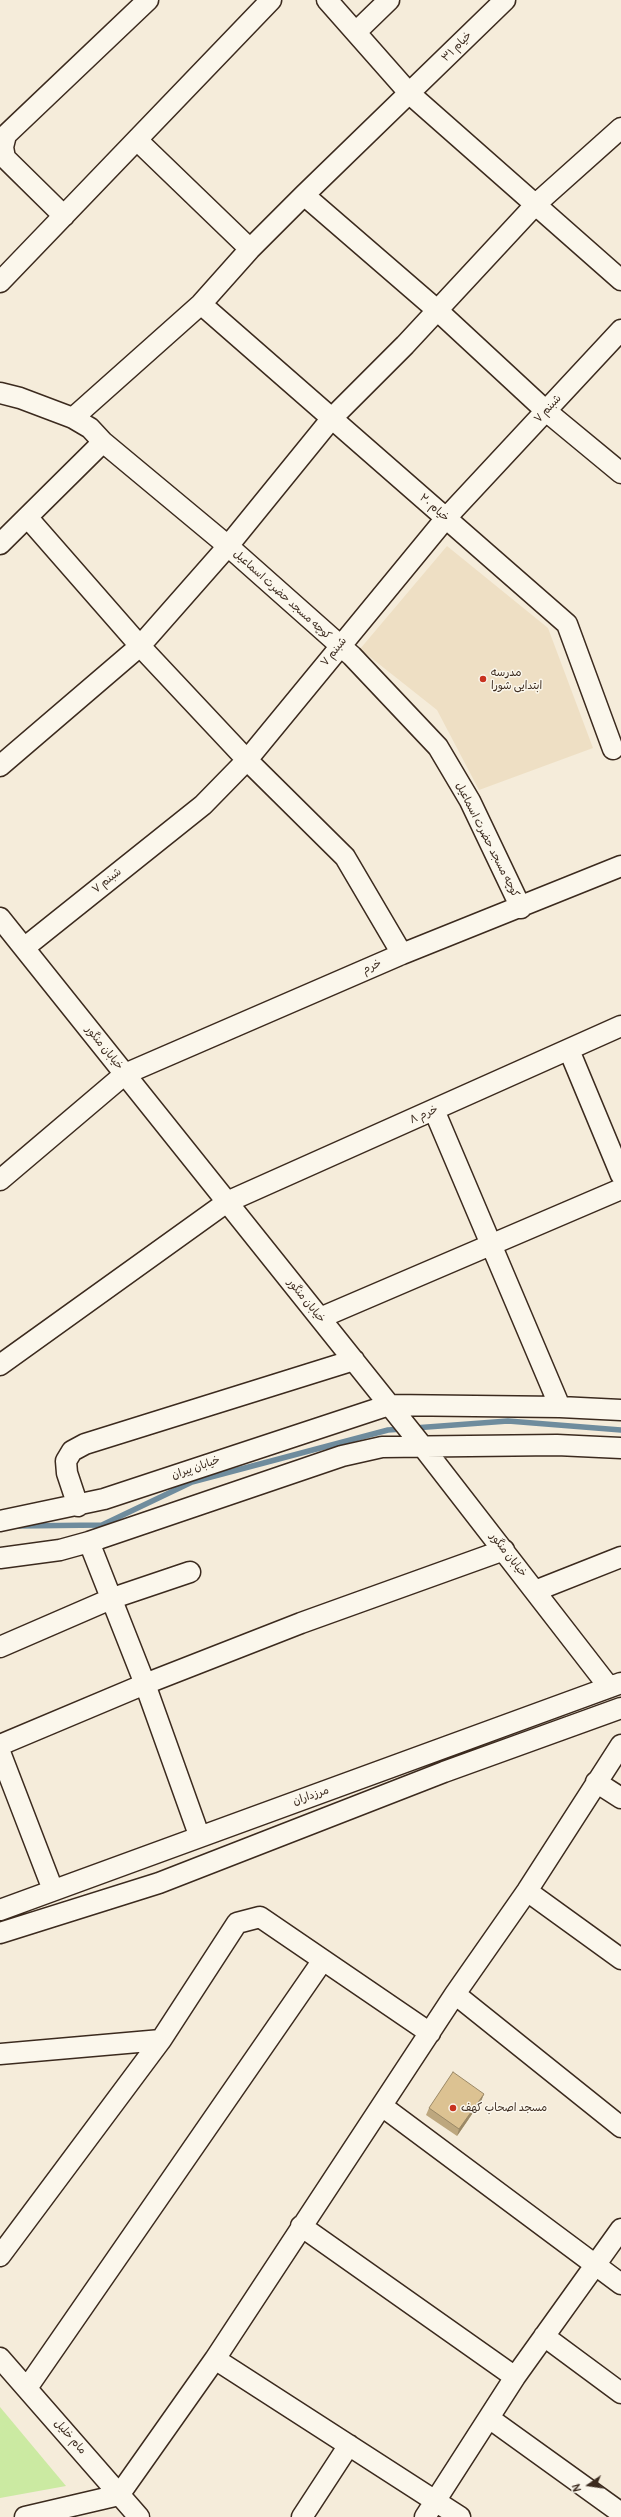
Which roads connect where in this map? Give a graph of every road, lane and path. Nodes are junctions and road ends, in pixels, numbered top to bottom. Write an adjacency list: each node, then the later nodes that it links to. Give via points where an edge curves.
1 (148, 0): 12 (street, via 6,135 3,147 5,158)
2 (270, 0): 9 (street)
3 (327, 0): 6 (street)
4 (389, 0): 6 (street)
5 (505, 0): 7 (street, خیام ۳۱)
6 (356, 32): 7 (street)
7 (410, 94): 10 (street, خیام ۳۱); 11 (street)
8 (621, 128): 11 (street)
9 (138, 141): 12 (street); 13 (street)
10 (304, 195): 13 (street, خیام ۳۱); 17 (street)
11 (536, 204): 14 (street); 17 (street)
12 (64, 216): 15 (street)
13 (250, 249): 16 (street, خیام ۳۱)
14 (621, 280)
15 (0, 282)
16 (201, 304): 21 (street, خیام ۳۱); 22 (street, خیام ۲۰)
17 (437, 310): 20 (street); 22 (street)
18 (621, 330): 20 (street, شبنم ۷)
19 (0, 393): 21 (street, کوچه مسجد حضرت اسماعیل)
20 (546, 411): 24 (street); 26 (street, شبنم ۷)
21 (73, 418): 23 (street, کوچه مسجد حضرت اسماعیل, via 90,428)
22 (332, 418): 26 (street, خیام ۲۰); 28 (street)
23 (103, 442): 25 (street); 28 (street, کوچه مسجد حضرت اسماعیل)
24 (621, 473)
25 (28, 518): 27 (street); 29 (street)
26 (446, 518): 30 (street, شبنم ۷); 31 (street, خیام ۲۰, via 567,624)
27 (0, 544)
28 (228, 546): 29 (street); 30 (street, کوچه مسجد حضرت اسماعیل)
29 (140, 646): 32 (street); 33 (street)
30 (339, 646): 32 (street, شبنم ۷); 35 (street, کوچه مسجد حضرت اسماعیل, via 352,656 438,747 470,801)
31 (613, 748)
32 (247, 760): 37 (street, شبنم ۷, via 203,805); 38 (street, via 345,857)
33 (0, 766)
34 (621, 866): 35 (street, خرم)
35 (521, 908): 38 (street, خرم)
36 (0, 918): 37 (street, خیابان منگور)
37 (24, 948): 41 (street, خیابان منگور)
38 (402, 954): 41 (street, خرم)
39 (621, 1026): 40 (street, خرم ۸)
40 (569, 1050): 42 (street, خرم ۸); 43 (street)
41 (125, 1074): 44 (street, خرم); 46 (street, خیابان منگور)
42 (434, 1110): 46 (street, خرم ۸); 47 (street)
43 (621, 1175)
44 (0, 1180)
45 (621, 1189): 47 (street)
46 (227, 1202): 48 (street, خیابان منگور); 50 (street, خرم ۸)
47 (491, 1245): 48 (street); 52 (street)
48 (320, 1318): 49 (street, خیابان منگور)
49 (354, 1360): 51 (street, خیابان منگور); 56 (street, via 85,1444 72,1451 66,1461 67,1473)
50 (0, 1365)
51 (389, 1405): 52 (street, خیابان پیران); 54 (street, خیابان منگور); 56 (street, خیابان پیران)
52 (560, 1407): 53 (street, خیابان پیران)
53 (621, 1410)
54 (423, 1447): 55 (street, via 558,1445); 58 (street, via 382,1448 342,1456); 59 (street, خیابان منگور)
55 (621, 1448)
56 (78, 1506): 57 (street, خیابان پیران)
57 (0, 1521)
58 (89, 1542): 61 (street, via 60,1550); 64 (street)
59 (504, 1550): 63 (street, خیابان منگور); 66 (street, via 301,1623)
60 (621, 1557): 63 (street)
61 (0, 1558)
62 (190, 1572): 64 (street)
63 (535, 1591): 67 (street, خیابان منگور)
64 (113, 1598): 65 (street); 66 (street)
65 (0, 1647)
66 (145, 1684): 69 (street); 74 (street)
67 (615, 1685): 74 (street, مرزداران, via 353,1782)
68 (621, 1708): 78 (street, via 444,1772 159,1884)
69 (0, 1745)
70 (621, 1745): 72 (street)
71 (0, 1752): 75 (street)
72 (596, 1782): 73 (street); 76 (street)
73 (621, 1798)
74 (199, 1835): 75 (street, مرزداران)
75 (53, 1890): 77 (street, مرزداران)
76 (527, 1892): 79 (street); 81 (street)
77 (0, 1910)
78 (0, 1933)
79 (621, 1959)
80 (323, 1960): 82 (street); 83 (street, via 260,1917 237,1923); 96 (street)
81 (455, 1994): 82 (street); 86 (street)
82 (430, 2034): 85 (street)
83 (161, 2040): 84 (street); 89 (street)
84 (0, 2054)
85 (382, 2106): 87 (street); 90 (street)
86 (621, 2127)
87 (301, 2226): 94 (street); 95 (street)
88 (621, 2229): 90 (street)
89 (0, 2256)
90 (595, 2265): 91 (street); 92 (street)
91 (621, 2284)
92 (544, 2336): 95 (street); 97 (street)
93 (0, 2358): 96 (street, مام خلیل)
94 (215, 2358): 99 (street); 100 (street)
95 (515, 2377): 98 (street)
96 (27, 2388): 100 (street, مام خلیل)
97 (621, 2393)
98 (489, 2418): 101 (street); 102 (street)
99 (349, 2445): 101 (street); 105 (street)
100 (119, 2495): 103 (street); 104 (street, مام خلیل)
101 (431, 2509): 106 (street)
102 (621, 2513)
103 (26, 2517)
104 (139, 2517)
105 (302, 2517)
106 (460, 2517)

